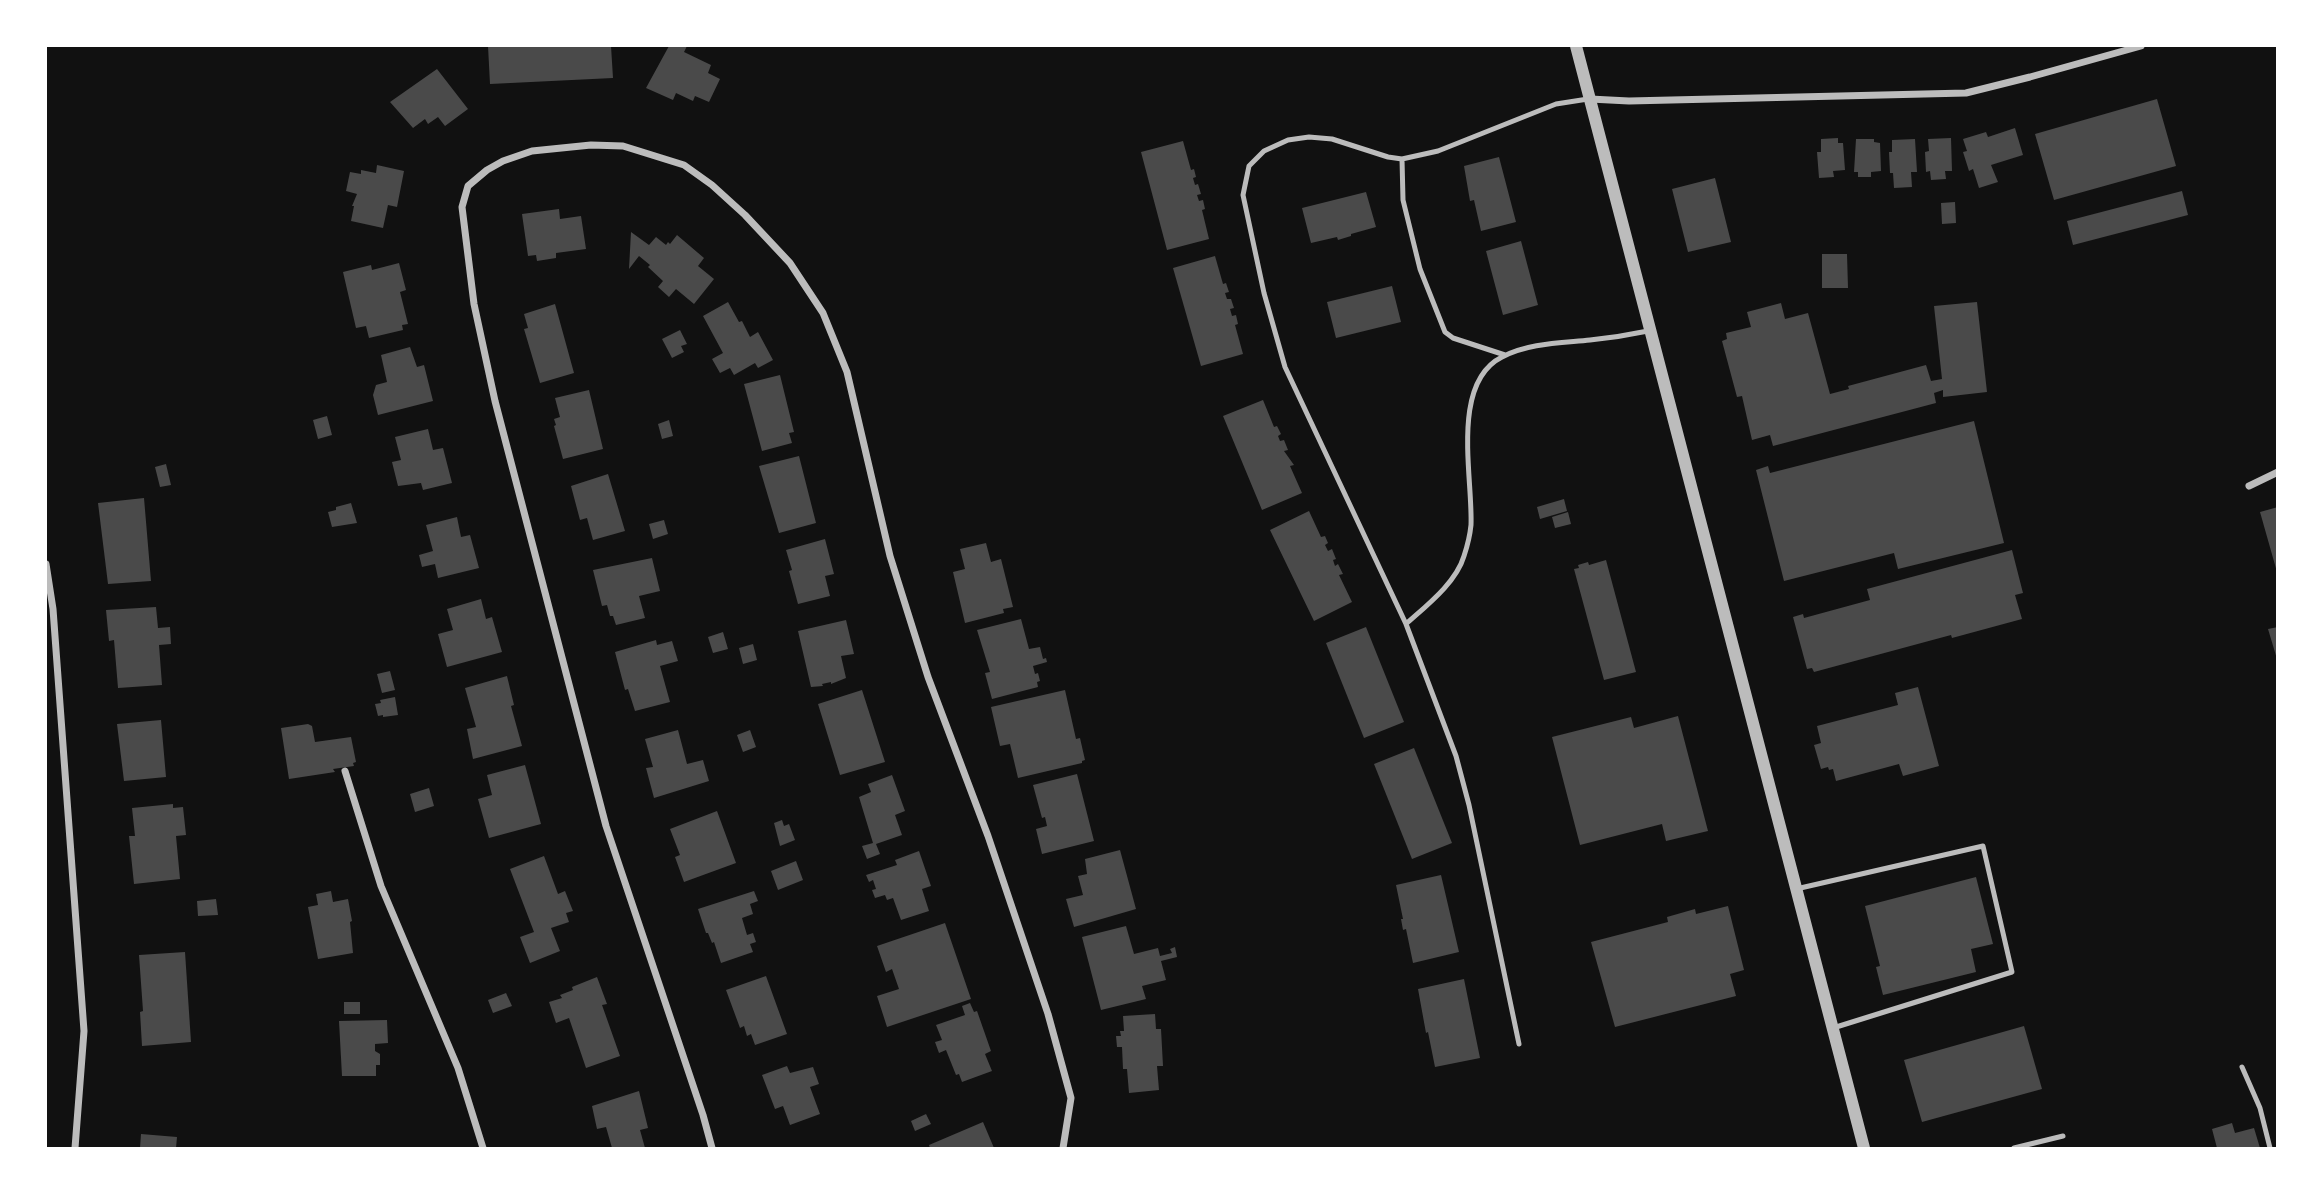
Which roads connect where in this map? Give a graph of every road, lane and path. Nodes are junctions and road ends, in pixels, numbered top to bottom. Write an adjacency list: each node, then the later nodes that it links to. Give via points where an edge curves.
1 (1576, 46): 3 (street)
2 (2141, 46): 3 (street, via 1966,93)
3 (1590, 99): 4 (lane, via 1556,104 1438,151); 5 (street)
4 (1402, 159): 6 (lane, via 1404,200 1420,268 1445,332); 10 (lane, via 1332,139 1288,139 1264,151 1249,166 1243,195 1286,367)
5 (1651, 330): 6 (lane, via 1536,346); 12 (street)
6 (1505, 355): 10 (lane, via 1488,364 1478,379 1469,418 1466,446 1471,527 1465,556 1459,570)
7 (2277, 472): 8 (street)
8 (2249, 485)
9 (46, 564): 17 (street, via 84,1031)
10 (1406, 624): 14 (lane, via 1466,793)
11 (345, 771): 18 (street, via 381,886 458,1068)
12 (1796, 888): 13 (street); 13 (lane, via 1983,846 2012,972)
13 (1833, 1028): 21 (street)
14 (1519, 1044)
15 (2242, 1067): 23 (lane, via 2260,1108)
16 (2063, 1136): 22 (lane)
17 (75, 1149)
18 (483, 1149)
19 (712, 1149): 20 (street, via 606,826 474,304 464,197 487,170 532,151 623,146 684,165 745,215 790,263 823,313 847,372 890,556 928,677 1048,1014 1071,1098)
20 (1063, 1149)
21 (1864, 1149)
22 (2014, 1149)
23 (2270, 1149)

